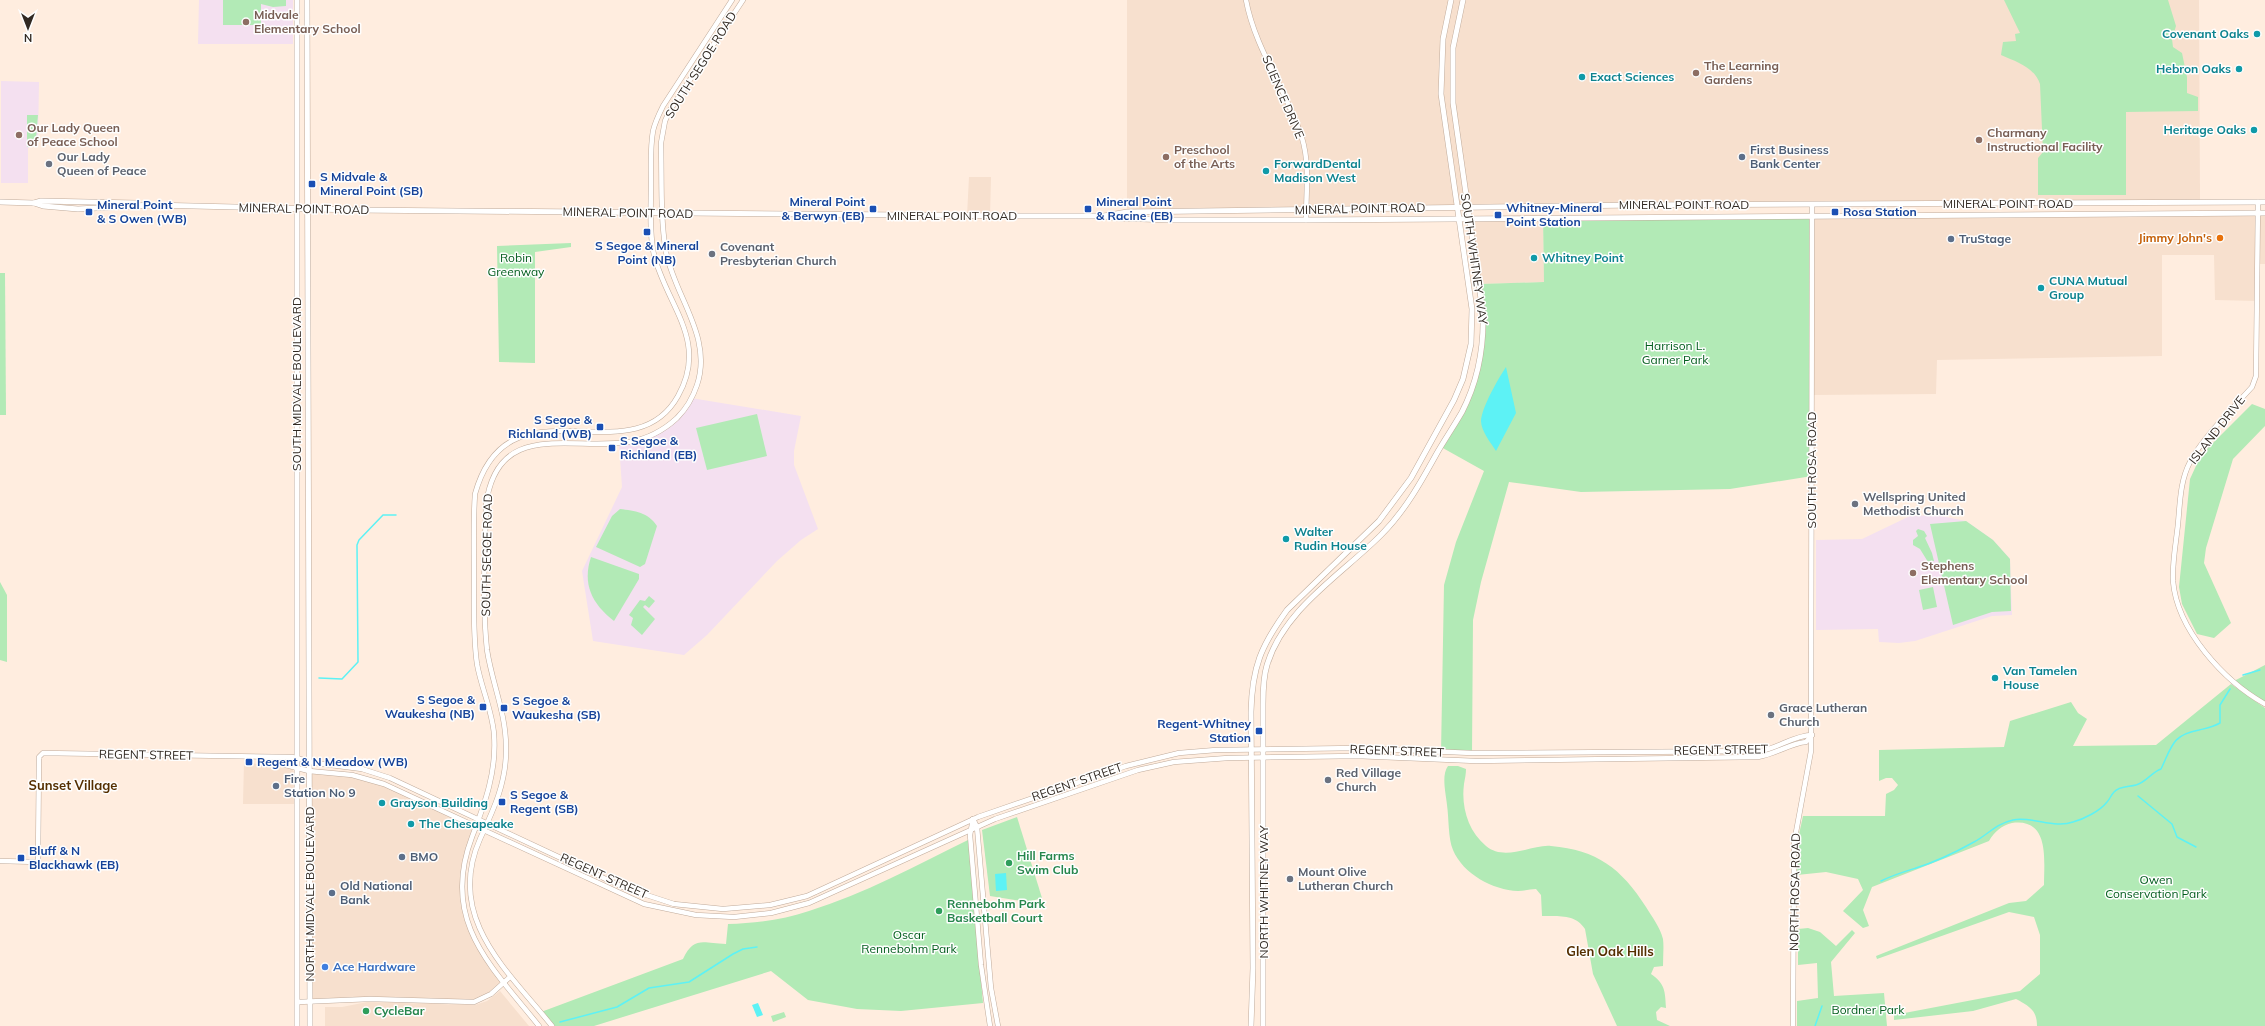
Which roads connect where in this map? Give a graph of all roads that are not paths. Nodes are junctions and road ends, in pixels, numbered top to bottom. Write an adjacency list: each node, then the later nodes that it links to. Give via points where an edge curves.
1 (297, 0): 14 (main road, SOUTH MIDVALE BOULEVARD)
2 (307, 0): 15 (main road, SOUTH MIDVALE BOULEVARD)
3 (732, 0): 17 (street, SOUTH SEGOE ROAD, via 657,118 651,144)
4 (742, 0): 18 (street, SOUTH SEGOE ROAD, via 665,121 661,143)
5 (1246, 0): 16 (street, SCIENCE DRIVE, via 1253,25 1302,139 1306,163)
6 (1451, 0): 12 (main road, SOUTH WHITNEY WAY, via 1443,39 1440,77)
7 (1463, 0): 13 (main road, SOUTH WHITNEY WAY, via 1453,48 1452,83 1454,120)
8 (0, 202): 14 (main road, MINERAL POINT ROAD, via 34,203 78,209 152,205)
9 (2258, 202): 10 (main road, MINERAL POINT ROAD); 11 (main road, MINERAL POINT ROAD); 19 (street, ISLAND DRIVE)
10 (2265, 202)
11 (1812, 205): 13 (main road, MINERAL POINT ROAD); 22 (street, SOUTH ROSA ROAD)
12 (1456, 207): 13 (main road, MINERAL POINT ROAD); 16 (main road, MINERAL POINT ROAD); 23 (main road, SOUTH WHITNEY WAY)
13 (1468, 207): 24 (main road, SOUTH WHITNEY WAY)
14 (297, 209): 15 (main road, MINERAL POINT ROAD); 31 (main road, SOUTH MIDVALE BOULEVARD)
15 (308, 209): 17 (main road, MINERAL POINT ROAD); 34 (main road, SOUTH MIDVALE BOULEVARD)
16 (1306, 210): 21 (main road, MINERAL POINT ROAD, via 1127,212); 25 (street, SCIENCE DRIVE)
17 (651, 214): 18 (main road, MINERAL POINT ROAD); 37 (street, SOUTH SEGOE ROAD, via 654,254 681,319 689,347 688,375 677,398 656,419 628,431 537,432 517,438 491,458 478,483 474,505 474,638 494,745 492,778)
18 (663, 214): 21 (main road, MINERAL POINT ROAD); 39 (street, SOUTH SEGOE ROAD, via 667,255 694,322 700,347 699,380 687,406 654,434 630,442 552,443 527,447 502,462 488,484 485,511 486,638 490,665 504,718 506,748 504,775)
19 (2258, 214): 20 (main road, MINERAL POINT ROAD); 22 (main road, MINERAL POINT ROAD); 26 (street, ISLAND DRIVE, via 2258,368 2255,382 2195,454 2187,470 2181,491 2173,574 2175,596 2184,619 2205,650 2217,666)
20 (2265, 214)
21 (1104, 216): 25 (main road, MINERAL POINT ROAD, via 1169,220)
22 (1812, 216): 24 (main road, MINERAL POINT ROAD); 27 (street, SOUTH ROSA ROAD)
23 (1458, 218): 24 (main road, MINERAL POINT ROAD); 25 (main road, MINERAL POINT ROAD); 28 (main road, SOUTH WHITNEY WAY, via 1473,325 1469,359 1463,379 1435,436 1398,497 1379,521 1287,610 1264,645 1253,681)
24 (1470, 218): 29 (main road, SOUTH WHITNEY WAY, via 1484,329 1479,364 1472,388 1462,412 1410,501 1382,534 1295,616 1277,641 1266,667 1264,683)
25 (1306, 220)
26 (2265, 704)
27 (1812, 735): 29 (street, REGENT STREET, via 1805,735 1774,749 1761,751 1472,753 1357,748); 33 (street, REGENT STREET, via 1806,742 1799,742 1770,755 1758,757 1476,761 1357,756); 59 (street, NORTH ROSA ROAD, via 1810,764 1794,843)
28 (1252, 750): 29 (street, REGENT STREET); 32 (main road, SOUTH WHITNEY WAY); 38 (street, REGENT STREET, via 1188,752 1149,759)
29 (1264, 750): 33 (main road, SOUTH WHITNEY WAY)
30 (253, 757): 31 (street, REGENT STREET); 35 (street, REGENT STREET); 44 (street, REGENT STREET, via 43,753 40,755 38,862)
31 (298, 758): 34 (street, REGENT STREET); 35 (main road, SOUTH MIDVALE BOULEVARD)
32 (1252, 758): 33 (street, REGENT STREET); 41 (street, REGENT STREET, via 1193,759 1138,770); 57 (main road, NORTH WHITNEY WAY)
33 (1264, 758): 58 (main road, NORTH WHITNEY WAY)
34 (309, 762): 36 (main road, NORTH MIDVALE BOULEVARD); 37 (street, REGENT STREET, via 344,765 374,772)
35 (298, 767): 36 (street, REGENT STREET); 49 (main road, NORTH MIDVALE BOULEVARD)
36 (309, 771): 40 (street, REGENT STREET, via 348,774 384,784); 50 (main road, NORTH MIDVALE BOULEVARD)
37 (479, 819): 39 (street, REGENT STREET); 40 (street, SOUTH SEGOE ROAD)
38 (973, 819): 41 (street); 42 (street); 45 (street, REGENT STREET)
39 (488, 823): 43 (street, SOUTH SEGOE ROAD); 45 (street, REGENT STREET, via 625,888 692,907 734,909 781,903 807,896)
40 (476, 826): 43 (street, REGENT STREET); 48 (street, SOUTH SEGOE ROAD, via 464,859 462,899 468,927 475,943)
41 (977, 827): 42 (street, REGENT STREET); 56 (street, via 991,988)
42 (970, 830): 46 (street, REGENT STREET); 55 (street, via 981,965)
43 (485, 831): 46 (street, REGENT STREET, via 622,895 663,909 696,915 734,917 771,913 816,901); 47 (street, SOUTH SEGOE ROAD, via 472,867 471,899 484,939)
44 (0, 861)
45 (862, 871): 46 (street)
46 (865, 878)
47 (510, 977): 48 (street); 54 (street, SOUTH SEGOE ROAD)
48 (504, 982): 50 (street, via 491,994 474,1002 382,999); 53 (street, SOUTH SEGOE ROAD)
49 (298, 1002): 50 (street); 51 (main road, NORTH MIDVALE BOULEVARD)
50 (310, 1002): 52 (main road, NORTH MIDVALE BOULEVARD)
51 (297, 1026)
52 (310, 1026)
53 (539, 1026)
54 (552, 1026)
55 (990, 1026)
56 (998, 1026)
57 (1251, 1026)
58 (1263, 1026)
59 (1794, 1026)

